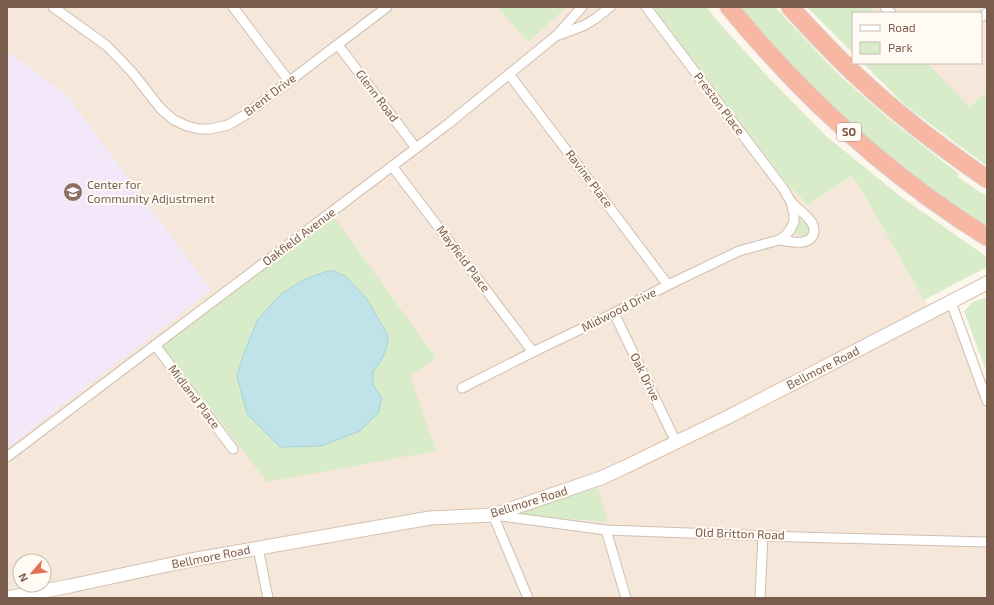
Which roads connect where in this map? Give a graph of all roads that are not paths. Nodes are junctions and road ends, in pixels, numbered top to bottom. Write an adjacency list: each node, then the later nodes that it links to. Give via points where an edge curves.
1 (53, 7): 12 (street, Brent Drive, via 107,46 132,72 161,109 174,120 187,126 210,129 228,125)
2 (233, 7): 12 (street)
3 (387, 7): 10 (street, Brent Drive)
4 (582, 7): 9 (street, Oakfield Avenue)
5 (610, 7): 9 (street, via 585,25)
6 (646, 7): 16 (street, Preston Place)
7 (729, 7): 17 (highway, SO, via 784,70 833,119 920,191)
8 (790, 7): 15 (highway, via 858,78 918,130)
9 (557, 35): 11 (street, Oakfield Avenue)
10 (338, 45): 12 (street, Brent Drive); 13 (street, Glenn Road)
11 (509, 74): 13 (street, Oakfield Avenue); 20 (street, Ravine Place)
12 (289, 81)
13 (416, 148): 14 (street, Oakfield Avenue)
14 (392, 166): 23 (street, Oakfield Avenue); 24 (street, Mayfield Place)
15 (987, 179)
16 (791, 202): 18 (street, via 794,222 785,236); 18 (street, Midwood Drive, via 810,220 814,232 803,242)
17 (987, 237)
18 (779, 240): 20 (street, Midwood Drive, via 739,251)
19 (987, 283): 21 (main road, Bellmore Road)
20 (668, 285): 22 (street, Midwood Drive)
21 (951, 302): 26 (street); 27 (main road, Bellmore Road)
22 (614, 313): 24 (street, Midwood Drive); 27 (street, Oak Drive)
23 (155, 345): 28 (street, Midland Place); 29 (street, Oakfield Avenue)
24 (533, 352): 25 (street, Midwood Drive)
25 (462, 388)
26 (987, 401)
27 (676, 442): 30 (main road, Bellmore Road, via 600,478)
28 (233, 449)
29 (7, 456)
30 (493, 516): 31 (street, Old Britton Road); 34 (main road, Bellmore Road, via 430,518); 37 (street)
31 (606, 530): 32 (street, Old Britton Road); 38 (street)
32 (763, 535): 33 (street, Old Britton Road); 39 (street)
33 (987, 542)
34 (258, 548): 35 (main road, Bellmore Road); 36 (street)
35 (7, 598)
36 (268, 598)
37 (528, 598)
38 (626, 598)
39 (760, 598)

